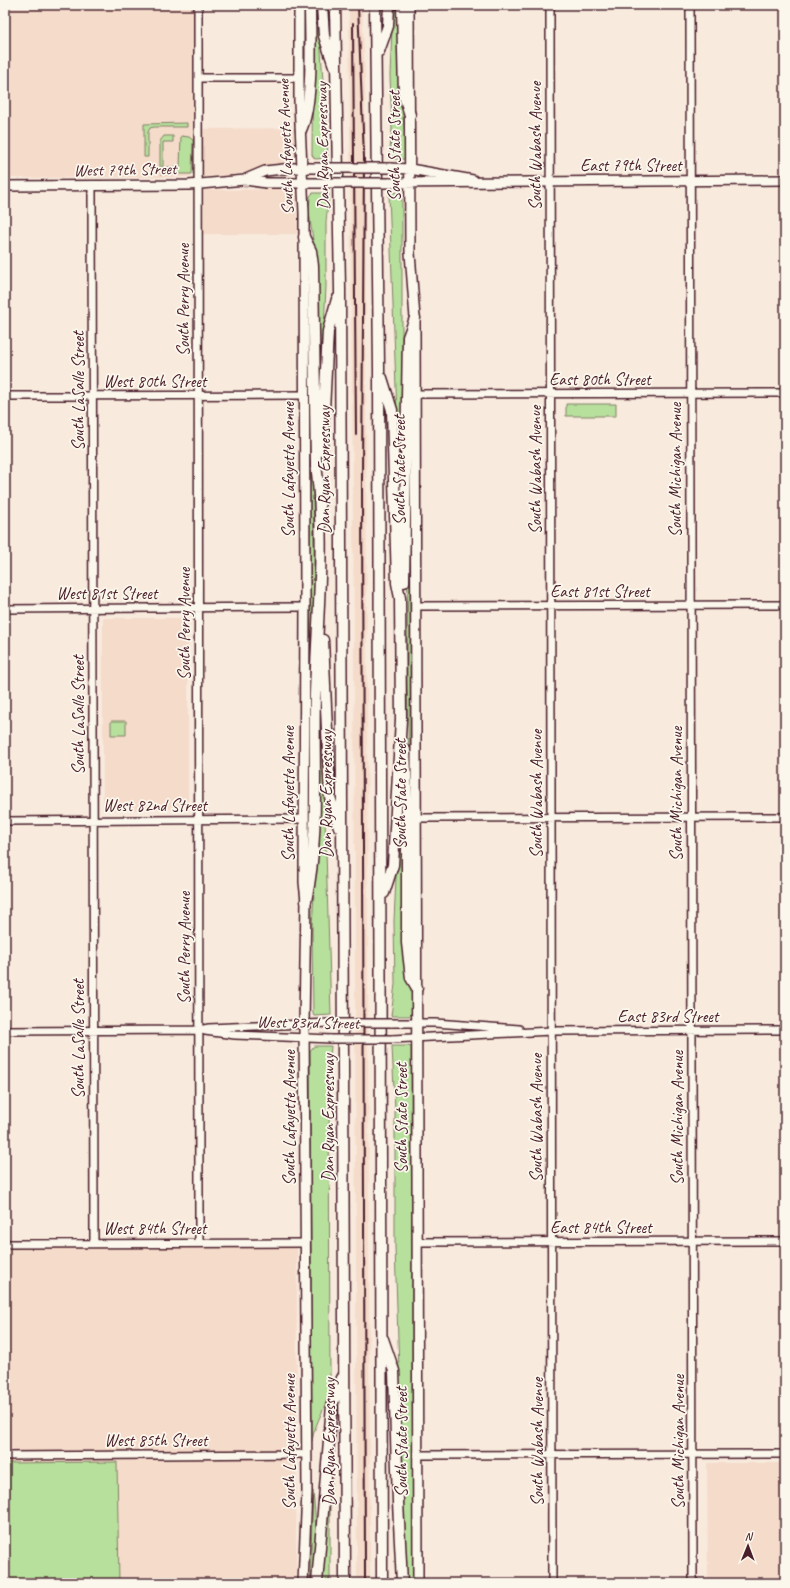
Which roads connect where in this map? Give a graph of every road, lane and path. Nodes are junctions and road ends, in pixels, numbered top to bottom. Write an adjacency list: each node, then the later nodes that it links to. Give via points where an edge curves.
1 (198, 5): 13 (street, South Perry Avenue)
2 (299, 5): 14 (main road, South Lafayette Avenue)
3 (310, 5): 17 (highway, via 307,118)
4 (322, 5): 15 (highway, via 324,36)
5 (335, 5): 15 (highway, Dan Ryan Expressway)
6 (375, 5): 12 (highway)
7 (389, 5): 12 (highway, via 388,26)
8 (402, 5): 16 (highway, via 404,96)
9 (409, 5): 16 (main road, South State Street)
10 (550, 5): 24 (street, South Wabash Avenue)
11 (690, 5): 22 (street, South Michigan Avenue)
12 (377, 57): 33 (highway)
13 (198, 78): 14 (street); 25 (street, South Perry Avenue)
14 (299, 78): 17 (main road, South Lafayette Avenue)
15 (338, 78): 31 (highway, Dan Ryan Expressway)
16 (410, 115): 19 (main road, South State Street)
17 (301, 130): 18 (main road, South Lafayette Avenue)
18 (302, 168): 19 (main road, West 79th Street, bridge); 20 (main road, West 79th Street, via 266,171); 26 (main road, South Lafayette Avenue)
19 (410, 169): 23 (main road, East 79th Street); 27 (main road, South State Street)
20 (245, 180): 25 (main road, West 79th Street); 26 (main road, West 79th Street)
21 (785, 180): 22 (main road, East 79th Street)
22 (690, 181): 24 (main road, East 79th Street); 34 (street, South Michigan Avenue)
23 (478, 182): 24 (main road, East 79th Street); 27 (main road, East 79th Street)
24 (550, 182): 37 (street, South Wabash Avenue)
25 (198, 184): 29 (main road, West 79th Street); 41 (street, South Perry Avenue)
26 (303, 184): 27 (main road, West 79th Street, bridge); 30 (main road, South Lafayette Avenue)
27 (410, 184): 32 (main road, South State Street, via 410,253)
28 (5, 186): 29 (main road, West 79th Street)
29 (92, 186): 40 (street, South LaSalle Street)
30 (304, 237): 38 (main road, South Lafayette Avenue); 42 (highway, via 311,251 313,266 316,464)
31 (340, 288): 42 (highway, via 328,331); 62 (highway, Dan Ryan Expressway)
32 (415, 318): 36 (main road, South State Street); 43 (highway, via 408,337 404,583)
33 (379, 367): 43 (highway, via 392,410 397,583); 64 (highway)
34 (690, 393): 35 (street, East 80th Street); 37 (street, East 80th Street); 45 (street, South Michigan Avenue)
35 (785, 393)
36 (414, 394): 37 (street, East 80th Street); 47 (main road, South State Street)
37 (549, 394): 48 (street, South Wabash Avenue)
38 (304, 395): 41 (street, West 80th Street); 50 (main road, South Lafayette Avenue)
39 (5, 396): 40 (street, West 80th Street)
40 (93, 396): 41 (street, West 80th Street); 51 (street, South LaSalle Street)
41 (198, 396): 49 (street, South Perry Avenue)
42 (319, 486): 44 (highway)
43 (400, 598): 53 (highway)
44 (320, 602): 62 (highway, via 330,797); 63 (highway, via 315,694 314,832)
45 (691, 605): 46 (street, East 81st Street); 48 (street, East 81st Street); 56 (street, South Michigan Avenue)
46 (785, 605)
47 (416, 606): 48 (street, East 81st Street); 57 (main road, South State Street)
48 (550, 606): 55 (street, South Wabash Avenue)
49 (198, 607): 50 (street, West 81st Street); 51 (street, West 81st Street); 59 (street, South Perry Avenue)
50 (305, 607): 58 (main road, South Lafayette Avenue)
51 (93, 608): 52 (street, West 81st Street); 61 (street, South LaSalle Street)
52 (5, 609)
53 (401, 719): 64 (highway, via 393,866); 65 (highway, via 407,798 407,943 411,978)
54 (785, 816): 56 (street)
55 (551, 817): 56 (street); 57 (street); 73 (street, South Wabash Avenue)
56 (691, 817): 69 (street, South Michigan Avenue)
57 (416, 818): 65 (main road, South State Street)
58 (304, 819): 59 (street, West 82nd Street); 63 (main road, South Lafayette Avenue)
59 (199, 820): 61 (street, West 82nd Street); 68 (street, South Perry Avenue)
60 (5, 821): 61 (street, West 82nd Street)
61 (93, 821): 72 (street, South LaSalle Street)
62 (342, 838): 85 (highway, Dan Ryan Expressway)
63 (306, 900): 66 (main road, South Lafayette Avenue)
64 (381, 900): 84 (highway)
65 (417, 988): 67 (main road, South State Street)
66 (304, 1023): 67 (street, West 83rd Street, bridge); 68 (street, West 83rd Street); 74 (main road, South Lafayette Avenue)
67 (417, 1023): 73 (street, East 83rd Street); 75 (main road, South State Street)
68 (199, 1030): 72 (street, West 83rd Street); 74 (street, West 83rd Street, via 235,1035); 81 (street, South Perry Avenue)
69 (692, 1030): 70 (street, East 83rd Street); 73 (street, East 83rd Street); 79 (street, South Michigan Avenue)
70 (785, 1030)
71 (5, 1031): 72 (street, West 83rd Street)
72 (93, 1031): 80 (street, South LaSalle Street)
73 (551, 1031): 75 (street, East 83rd Street); 78 (street, South Wabash Avenue)
74 (305, 1038): 75 (street, West 83rd Street, bridge); 82 (main road, South Lafayette Avenue)
75 (417, 1038): 77 (main road, South State Street)
76 (785, 1241): 79 (street, East 84th Street)
77 (418, 1242): 78 (street, East 84th Street); 90 (main road, South State Street)
78 (552, 1242): 79 (street, East 84th Street); 87 (street, South Wabash Avenue)
79 (692, 1242): 88 (street, South Michigan Avenue)
80 (94, 1243): 81 (street, West 84th Street); 83 (street, West 84th Street)
81 (199, 1243): 82 (street, West 84th Street)
82 (305, 1243): 86 (main road, South Lafayette Avenue)
83 (5, 1244)
84 (380, 1330): 95 (highway); 96 (highway, via 394,1371)
85 (344, 1373): 93 (highway, via 332,1405); 94 (highway, Dan Ryan Expressway)
86 (306, 1454): 91 (street, West 85th Street); 92 (main road, South Lafayette Avenue)
87 (552, 1454): 88 (street); 90 (street); 98 (street, South Wabash Avenue)
88 (693, 1454): 89 (street); 99 (street, South Michigan Avenue)
89 (785, 1454)
90 (417, 1455): 97 (main road, South State Street)
91 (5, 1456)
92 (303, 1583)
93 (317, 1583)
94 (345, 1583)
95 (382, 1583)
96 (402, 1583)
97 (418, 1583)
98 (552, 1583)
99 (693, 1583)

